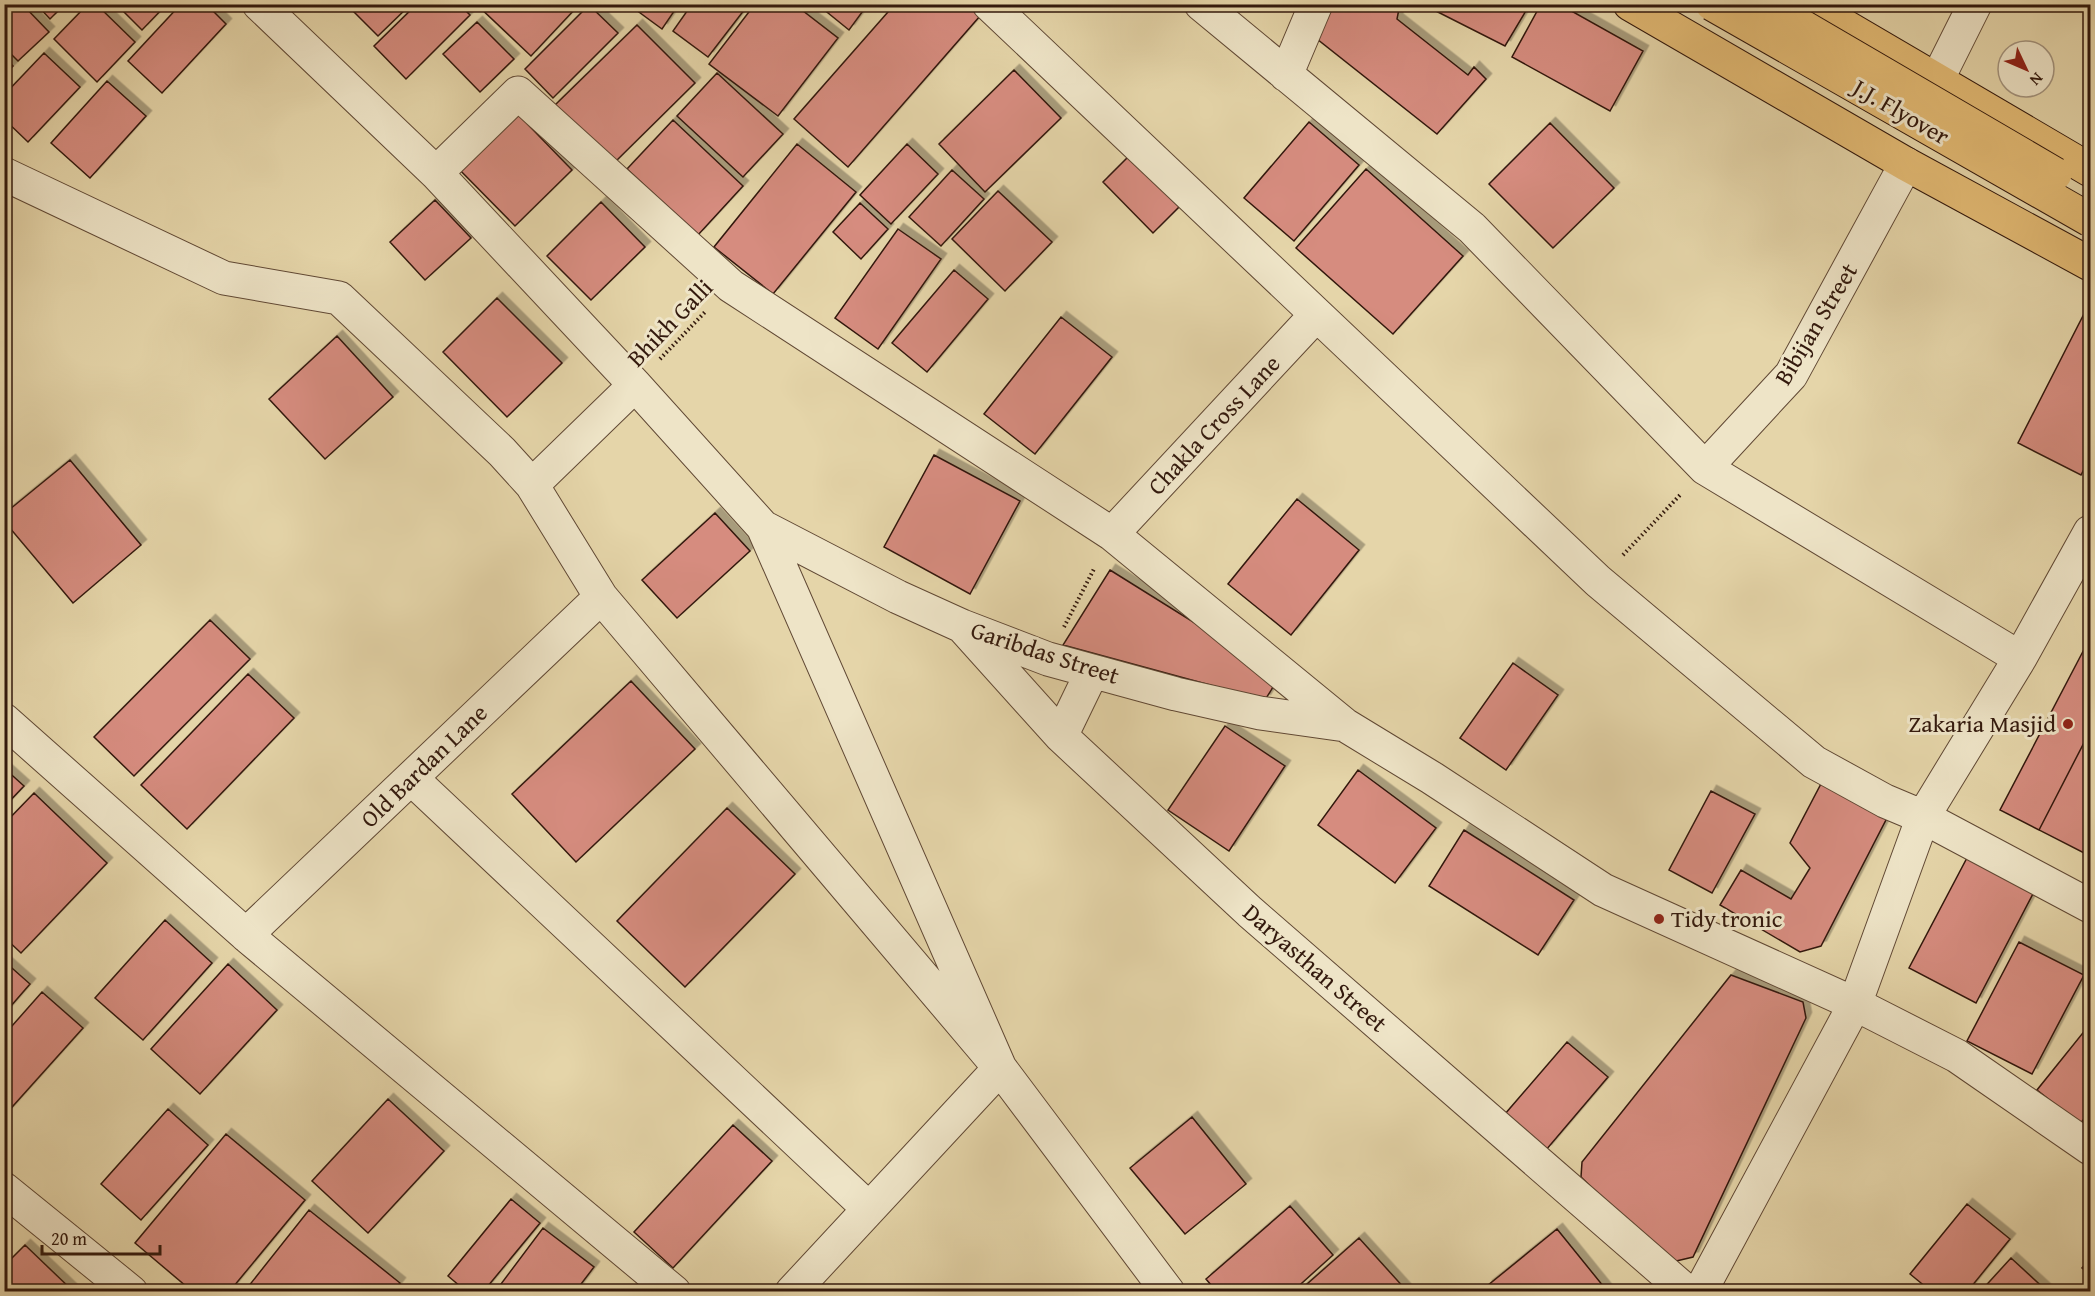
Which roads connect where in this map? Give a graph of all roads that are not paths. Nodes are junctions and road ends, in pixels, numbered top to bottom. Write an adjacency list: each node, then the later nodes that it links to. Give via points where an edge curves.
1 (259, 4): 14 (street)
2 (989, 4): 19 (street)
3 (1201, 4): 10 (street)
4 (1316, 4): 10 (street)
5 (1630, 4): 12 (main road)
6 (1712, 4): 17 (main road, J.J. Flyover, bridge)
7 (1764, 4): 16 (main road, bridge)
8 (1807, 4): 11 (main road)
9 (1975, 4): 11 (street)
10 (1286, 75): 21 (street, via 1472,228)
11 (1937, 80): 13 (main road)
12 (1906, 164): 18 (main road); 21 (street, Bibijan Street, via 1791,375)
13 (2091, 170)
14 (436, 173): 20 (street); 25 (street, via 518,93 731,286)
15 (4, 174): 22 (street, via 224,278 339,298)
16 (2091, 195)
17 (2091, 220)
18 (2091, 264)
19 (1316, 315): 25 (street, Chakla Cross Lane); 34 (street, via 1598,582 1814,762)
20 (635, 385): 22 (street); 23 (street)
21 (1705, 468): 28 (street)
22 (532, 485): 26 (street)
23 (763, 527): 27 (street, Garibdas Street); 38 (street)
24 (2091, 532): 28 (street)
25 (1112, 534): 31 (street)
26 (601, 597): 33 (street, Old Bardan Lane); 38 (street)
27 (962, 626): 29 (street, Garibdas Street, via 1047,660); 32 (street, Daryasthan Street)
28 (2020, 658): 34 (street)
29 (1092, 672): 31 (street, Garibdas Street, via 1260,713); 32 (street)
30 (4, 720): 36 (street)
31 (1345, 725): 37 (street, via 1603,890)
32 (1061, 736): 46 (street, Daryasthan Street, via 1250,912)
33 (411, 778): 36 (street, Old Bardan Lane); 41 (street)
34 (1923, 818): 35 (street); 37 (street)
35 (2091, 906)
36 (246, 935): 43 (street)
37 (1855, 1004): 39 (street, via 1957,1056); 47 (street)
38 (1000, 1068): 41 (street); 45 (street)
39 (2091, 1148)
40 (4, 1189): 42 (street)
41 (869, 1209): 44 (street)
42 (131, 1292)
43 (674, 1292)
44 (792, 1292)
45 (1168, 1292)
46 (1687, 1292)
47 (1700, 1292)

